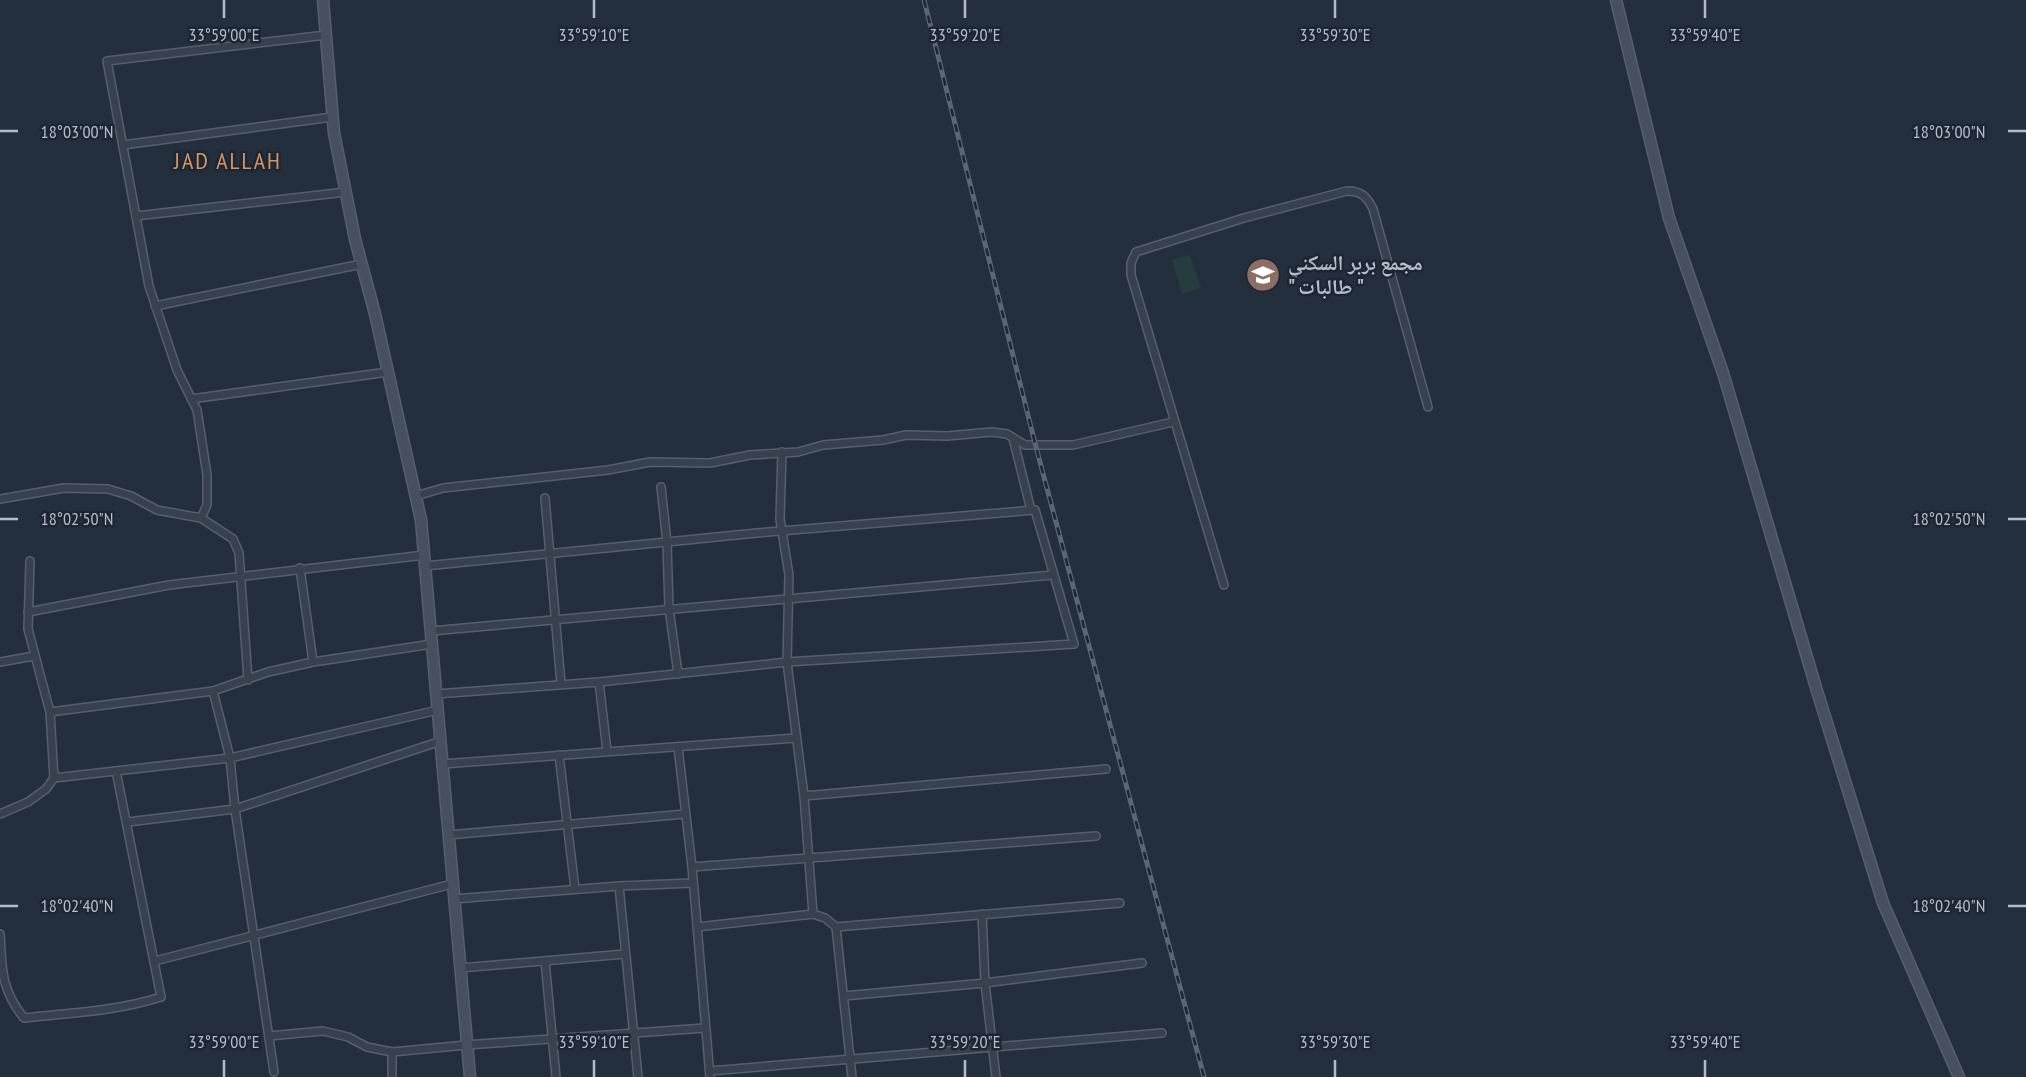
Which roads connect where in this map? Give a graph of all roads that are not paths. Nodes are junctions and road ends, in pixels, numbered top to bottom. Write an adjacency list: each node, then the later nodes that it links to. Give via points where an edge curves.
1 (323, 0): 3 (street)
2 (1616, 0): 106 (street, via 1668,218 1723,373 1883,903)
3 (326, 35): 4 (street); 5 (street, via 107,61)
4 (332, 117): 5 (street); 6 (street)
5 (123, 145): 7 (street)
6 (346, 192): 7 (street); 8 (street)
7 (136, 216): 9 (street)
8 (362, 264): 9 (street); 10 (street)
9 (155, 306): 11 (street)
10 (388, 372): 11 (street); 17 (street)
11 (191, 399): 21 (street, via 197,410 207,475 207,505)
12 (1428, 407): 13 (street, via 1373,209 1367,197 1348,191 1136,252 1131,275)
13 (1173, 422): 14 (street, via 1073,445 1036,447); 31 (street)
14 (1013, 438): 15 (street, via 992,432 906,435); 20 (street)
15 (782, 452): 17 (street, via 710,463 650,461 443,488); 22 (street)
16 (661, 487): 23 (street)
17 (416, 496): 24 (street)
18 (545, 498): 25 (street)
19 (0, 499): 21 (street, via 64,488 108,489 157,510)
20 (1031, 510): 22 (street); 29 (street, via 1035,510)
21 (201, 518): 30 (street, via 233,540 239,553)
22 (782, 531): 23 (street); 32 (street)
23 (667, 543): 25 (street); 33 (street)
24 (425, 555): 27 (street); 28 (street)
25 (550, 555): 27 (street); 35 (street)
26 (30, 561): 34 (street)
27 (425, 566): 36 (street)
28 (300, 568): 30 (street); 40 (street)
29 (1053, 575): 32 (street); 41 (street, via 1073,644)
30 (239, 577): 34 (street, via 169,585); 43 (street)
31 (1224, 585)
32 (789, 598): 33 (street); 41 (street)
33 (669, 608): 35 (street); 42 (street)
34 (28, 612): 38 (street)
35 (555, 619): 36 (street); 45 (street)
36 (430, 631): 37 (street)
37 (432, 644): 40 (street); 47 (street)
38 (34, 656): 39 (street); 49 (street)
39 (0, 662)
40 (313, 662): 43 (street)
41 (787, 662): 42 (street); 50 (street)
42 (678, 674): 44 (street)
43 (248, 680): 46 (street)
44 (599, 682): 45 (street); 53 (street)
45 (561, 684): 47 (street)
46 (212, 691): 49 (street); 55 (street)
47 (436, 694): 48 (street)
48 (438, 710): 51 (street); 55 (street)
49 (50, 712): 59 (street)
50 (796, 738): 52 (street); 60 (street)
51 (441, 741): 56 (street); 61 (street)
52 (678, 747): 53 (street); 63 (street)
53 (607, 751): 54 (street)
54 (559, 755): 56 (street); 65 (street)
55 (230, 758): 58 (street); 61 (street)
56 (443, 764): 66 (street)
57 (1105, 769): 60 (street)
58 (116, 771): 59 (street); 64 (street)
59 (54, 778): 62 (street, via 28,802)
60 (804, 796): 68 (street)
61 (235, 809): 64 (street); 81 (street)
62 (0, 814)
63 (685, 814): 65 (street); 69 (street)
64 (128, 822): 83 (street)
65 (569, 825): 66 (street); 73 (street)
66 (448, 835): 71 (street)
67 (1096, 836): 68 (street)
68 (807, 858): 69 (street); 76 (street)
69 (692, 867): 70 (street)
70 (693, 883): 72 (street); 78 (street)
71 (452, 884): 74 (street); 81 (street)
72 (619, 886): 73 (street); 82 (street)
73 (575, 889): 74 (street)
74 (454, 899): 86 (street)
75 (1121, 903): 77 (street)
76 (813, 914): 78 (street); 79 (street)
77 (982, 914): 79 (street); 87 (street)
78 (697, 927): 89 (street)
79 (835, 927): 88 (street)
80 (0, 934): 83 (street, via 4,985 24,1018 140,1004 161,997)
81 (254, 934): 83 (street); 92 (street)
82 (625, 954): 84 (street); 91 (street)
83 (155, 961)
84 (545, 961): 86 (street); 93 (street)
85 (1142, 963): 87 (street)
86 (460, 968): 94 (street)
87 (985, 983): 88 (street); 95 (street)
88 (844, 996): 97 (street)
89 (705, 1028): 91 (street); 99 (street)
90 (1162, 1033): 95 (street)
91 (634, 1034): 93 (street); 103 (street)
92 (269, 1036): 96 (street, via 323,1031); 98 (street)
93 (551, 1039): 94 (street); 102 (street)
94 (466, 1045): 96 (street); 101 (street)
95 (994, 1046): 97 (street); 105 (street)
96 (392, 1052): 100 (street)
97 (850, 1059): 99 (street); 104 (street)
98 (274, 1072)
99 (710, 1074)
100 (392, 1077)
101 (470, 1077)
102 (555, 1077)
103 (638, 1077)
104 (852, 1077)
105 (996, 1077)
106 (1959, 1077)

